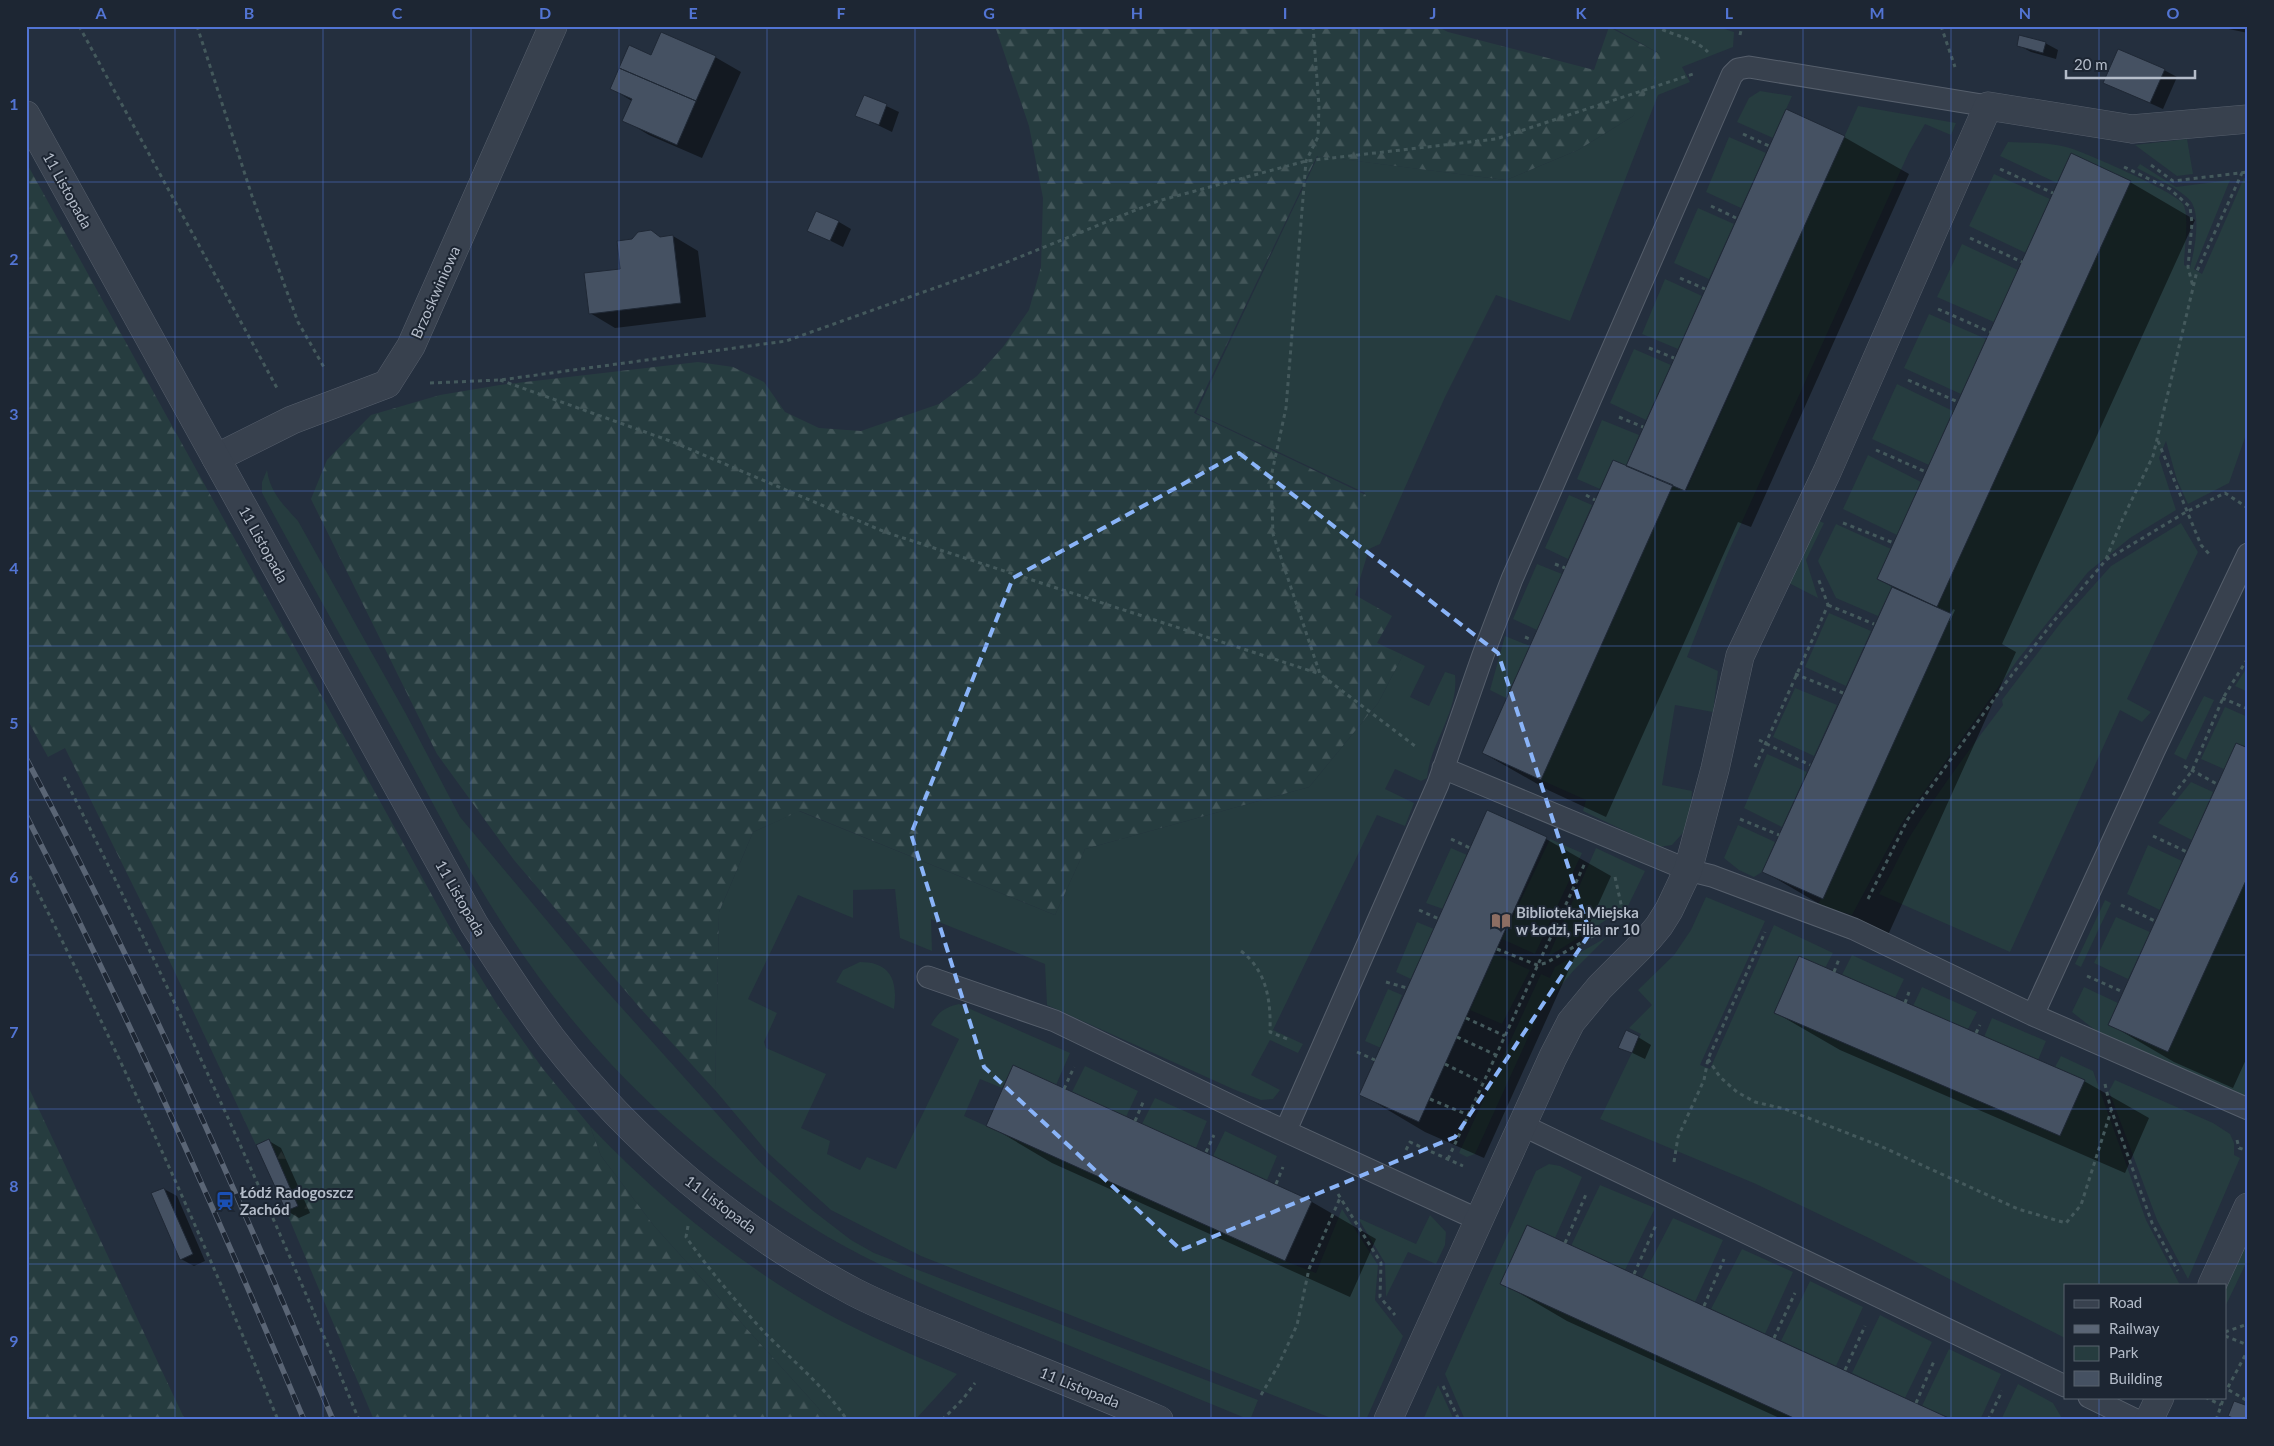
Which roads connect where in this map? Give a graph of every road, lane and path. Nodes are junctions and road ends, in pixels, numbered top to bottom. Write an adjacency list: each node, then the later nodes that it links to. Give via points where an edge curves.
1 (79, 26): 36 (path)
2 (197, 26): 33 (path, via 255,205 298,322 330,379)
3 (553, 26): 32 (street, Brzoskwiniowa, via 411,346)
4 (1313, 26): 12 (path, via 1318,137)
5 (1655, 26): 6 (path, via 1701,45)
6 (1732, 75): 7 (lane, via 1738,69 1749,67); 12 (path, via 1699,72 1496,139); 58 (lane, via 1512,578)
7 (1988, 106): 9 (street, via 2132,129); 21 (street)
8 (26, 115): 40 (street, 11 Listopada)
9 (2248, 119)
10 (1737, 132): 11 (path)
11 (1769, 146)
12 (1306, 161): 31 (path, via 1158,201 1005,262 786,341); 52 (path, via 1286,408 1271,477 1273,534)
13 (2116, 163): 24 (path, via 2170,189 2190,207 2192,223 2188,267)
14 (2149, 164): 17 (path, via 2173,181)
15 (1999, 169): 18 (path)
16 (2248, 172): 17 (path)
17 (2242, 173): 24 (path, via 2197,271)
18 (2053, 193)
19 (1704, 203): 20 (path)
20 (1736, 218)
21 (1936, 222): 22 (path); 26 (street)
22 (2022, 262)
23 (1672, 274): 25 (path)
24 (2193, 288): 39 (path)
25 (1704, 289)
26 (1905, 294): 27 (path); 30 (street)
27 (1990, 332)
28 (1641, 344): 29 (path)
29 (1674, 358)
30 (1874, 366): 34 (path); 38 (street)
31 (500, 380): 32 (path); 52 (path, via 673,442 885,532)
32 (387, 384): 33 (street)
33 (336, 402): 36 (street)
34 (1958, 402)
35 (1610, 413): 37 (path)
36 (292, 420): 40 (street)
37 (1643, 427)
38 (1842, 437): 41 (path); 42 (street)
39 (2157, 440): 44 (path); 47 (path, via 2153,456)
40 (216, 458): 109 (street, 11 Listopada, via 474,924 509,980 592,1086 656,1151)
41 (1926, 472)
42 (1810, 508): 45 (path); 55 (street, via 1740,656)
43 (2248, 508): 44 (path, via 2225,493)
44 (2186, 512): 47 (path); 49 (path, via 2201,545 2226,573)
45 (1894, 543)
46 (2248, 554): 49 (lane)
47 (2106, 560): 74 (path, via 2046,630 1908,820)
48 (1814, 569): 50 (path)
49 (2228, 595): 63 (lane)
50 (1828, 605): 51 (path); 53 (path)
51 (1874, 624)
52 (1320, 674): 58 (path)
53 (1795, 674): 54 (path); 56 (path)
54 (1843, 693)
55 (1724, 727): 56 (path); 69 (street)
56 (1766, 743): 57 (path); 59 (path)
57 (1810, 765)
58 (1443, 768): 61 (lane); 87 (lane)
59 (1752, 773)
60 (64, 777): 144 (path, via 133,912 227,1114)
61 (1474, 781): 65 (path); 69 (lane)
62 (1734, 816): 64 (path)
63 (2123, 821): 66 (path); 82 (lane)
64 (1779, 835)
65 (1448, 842)
66 (2187, 852)
67 (1586, 861): 77 (path)
68 (26, 869): 143 (path, via 175,1180)
69 (1688, 870): 74 (lane); 102 (street, via 1669,910 1649,938 1600,987 1572,1022)
70 (1423, 901): 71 (path)
71 (1415, 919)
72 (1611, 925): 77 (path, via 1546,963)
73 (1767, 928): 89 (path)
74 (1854, 929): 79 (path); 82 (lane)
75 (1497, 949): 77 (path)
76 (1241, 951): 87 (path, via 1251,959 1266,984 1270,1032)
77 (1537, 965): 84 (path)
78 (1390, 972): 81 (path)
79 (1834, 972)
80 (928, 977): 104 (lane, via 1055,1021)
81 (1382, 990)
82 (2033, 1015): 98 (lane)
83 (1466, 1018): 84 (path)
84 (1505, 1036): 88 (path)
85 (1457, 1037): 88 (path)
86 (1358, 1042): 90 (path, via 1354,1052)
87 (1320, 1053): 104 (lane)
88 (1496, 1055): 100 (path)
89 (1708, 1059): 99 (path, via 1720,1077 1754,1102 1785,1109 1878,1145 2018,1210 2066,1223 2081,1205); 110 (path, via 1704,1080 1678,1137)
90 (1375, 1060)
91 (1445, 1064): 94 (path)
92 (1075, 1066): 95 (path)
93 (2104, 1079): 99 (path)
94 (1481, 1082)
95 (1064, 1088)
96 (1145, 1098): 101 (path)
97 (1430, 1099): 100 (path)
98 (2248, 1109)
99 (2112, 1111): 117 (path, via 2152,1223)
100 (1468, 1115): 106 (path)
101 (1135, 1121)
102 (1522, 1125): 110 (lane); 113 (street)
103 (1216, 1130): 105 (path)
104 (1286, 1130): 113 (lane)
105 (1206, 1152)
106 (1448, 1159)
107 (1589, 1185): 114 (path)
108 (1336, 1190): 111 (path)
109 (706, 1193): 129 (street, 11 Listopada, via 758,1232 853,1291); 145 (path, via 688,1218 686,1237 765,1332 835,1401)
110 (1666, 1194): 116 (path, via 1663,1209); 133 (lane)
111 (1340, 1197): 127 (path, via 1380,1263 1380,1297); 135 (path, via 1309,1269 1297,1324)
112 (2248, 1207): 118 (street)
113 (1479, 1220): 127 (street)
114 (1565, 1242)
115 (1725, 1257): 120 (path)
116 (1634, 1274)
117 (2179, 1274)
118 (2212, 1284)
119 (1796, 1290): 125 (path)
120 (1704, 1306)
121 (2248, 1324): 123 (path)
122 (1866, 1325): 131 (path)
123 (2226, 1332)
124 (2226, 1336): 126 (path)
125 (1774, 1338)
126 (2248, 1345)
127 (1421, 1348): 148 (street); 149 (path)
128 (2248, 1350): 134 (path)
129 (992, 1351): 146 (path, via 970,1390); 147 (street, 11 Listopada)
130 (1935, 1360): 141 (path)
131 (1845, 1370)
132 (2005, 1384): 150 (path)
133 (2064, 1386)
134 (2226, 1392): 140 (path)
135 (1261, 1395)
136 (2091, 1398): 151 (lane)
137 (2160, 1398): 152 (street)
138 (2207, 1398): 142 (path)
139 (2224, 1398): 142 (path)
140 (2246, 1400)
141 (1916, 1403)
142 (2221, 1405): 153 (path)
143 (278, 1420)
144 (359, 1420)
145 (847, 1420)
146 (942, 1420)
147 (1159, 1420)
148 (1388, 1420)
149 (1459, 1420)
150 (1988, 1420)
151 (2136, 1420)
152 (2149, 1420)
153 (2216, 1420)

